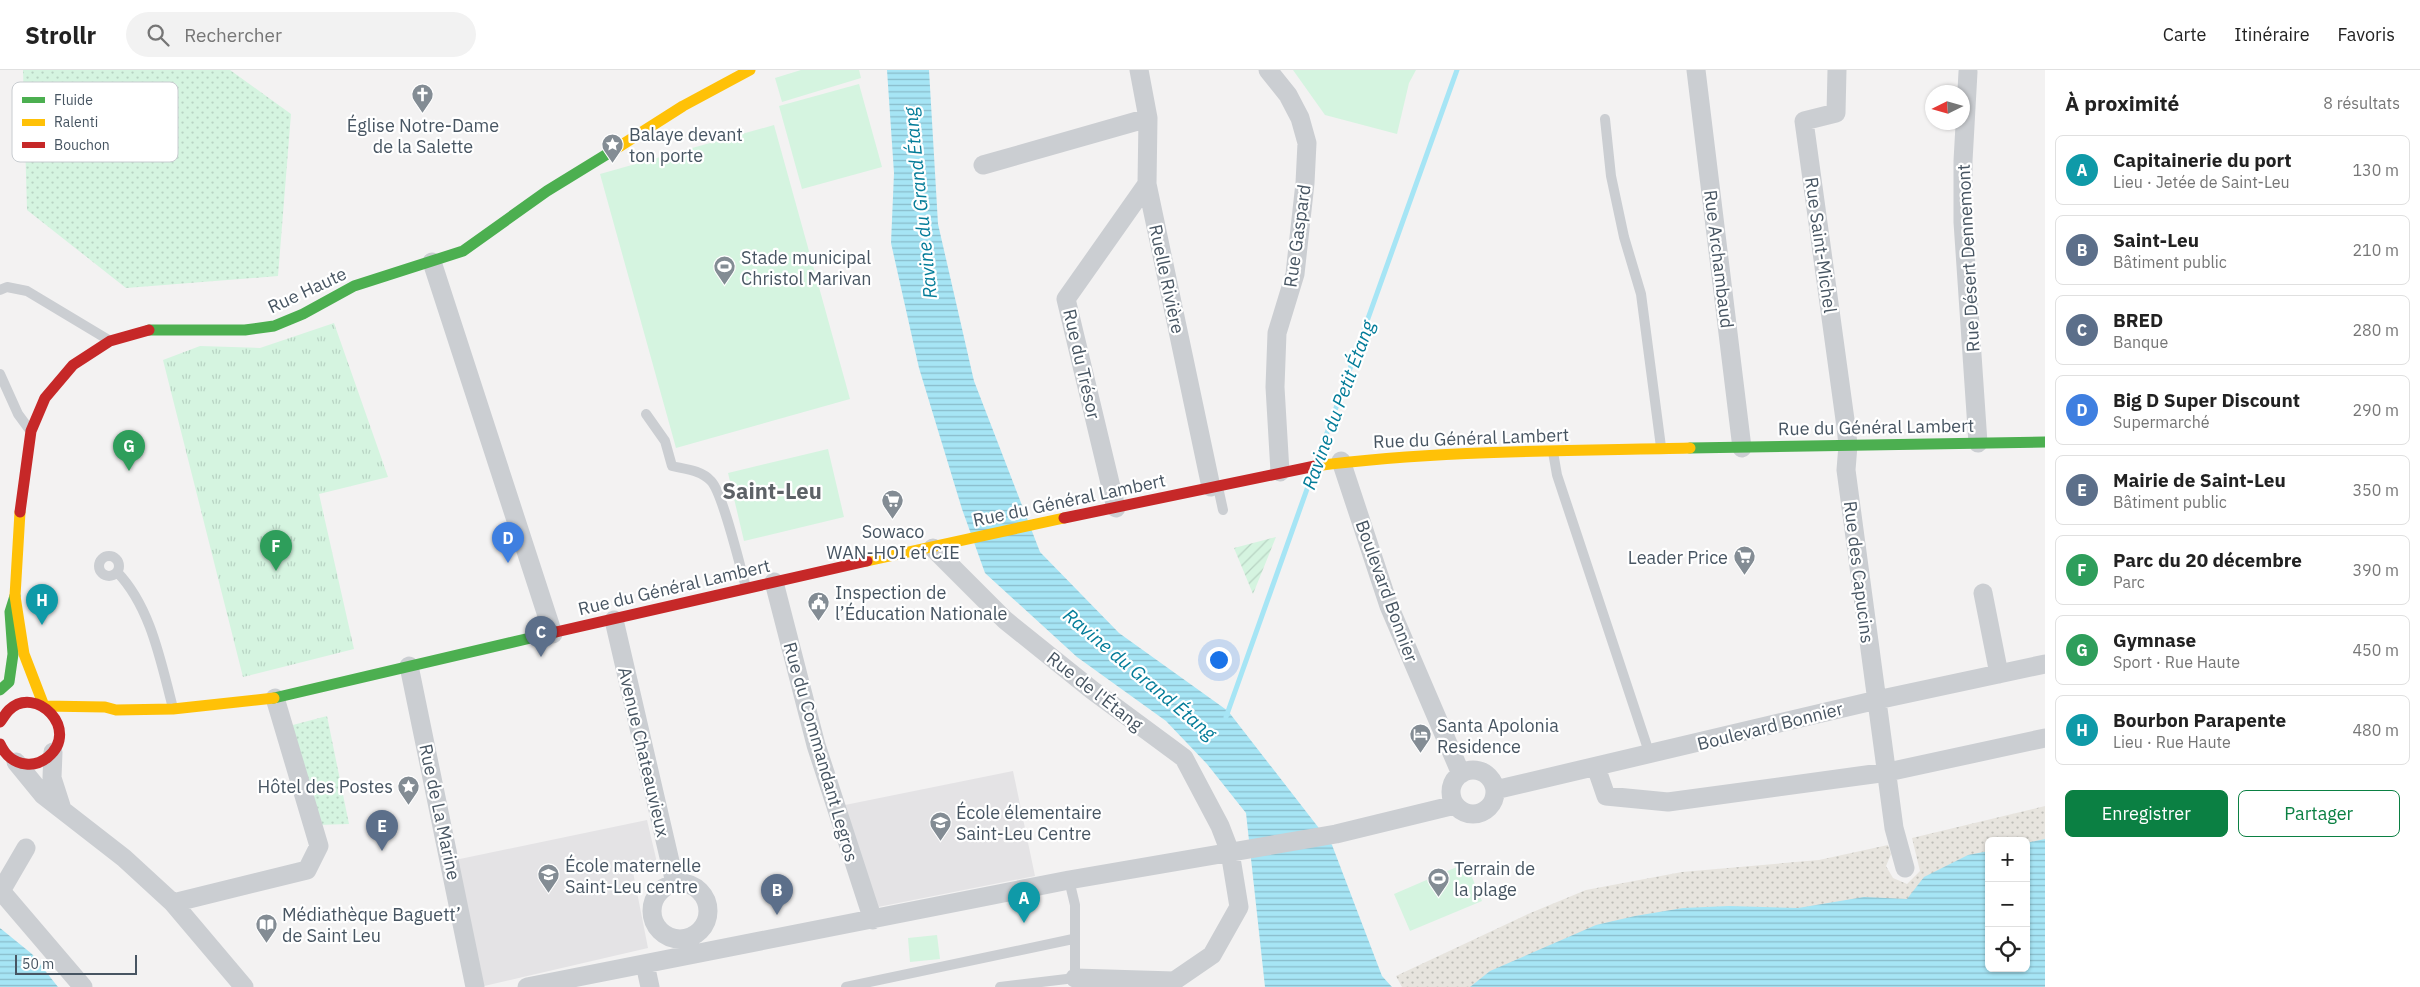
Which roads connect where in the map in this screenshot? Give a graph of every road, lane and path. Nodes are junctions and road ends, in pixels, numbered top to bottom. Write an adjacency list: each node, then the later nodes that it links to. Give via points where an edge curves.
1 (750, 70): 11 (main road, Rue Haute, via 683,106 548,191 463,251)
2 (1139, 70): 7 (street, Ruelle Rivière)
3 (1268, 70): 24 (street, Rue Gaspard, via 1288,95 1300,118 1307,143 1306,183 1295,274 1277,333 1275,387)
4 (1696, 70): 20 (street, Rue Archambaud)
5 (1837, 70): 19 (street, Rue Saint-Michel, via 1836,113 1804,120)
6 (1968, 72): 18 (street, Rue Désert Dennemont, via 1963,222)
7 (1148, 118): 9 (street); 10 (street, Ruelle Rivière)
8 (1605, 119): 22 (lane, via 1614,193 1641,294)
9 (983, 165)
10 (1147, 184): 25 (street, Ruelle Rivière); 26 (street, Rue du Trésor, via 1066,299)
11 (432, 262): 13 (main road, Rue Haute, via 354,286 274,326 245,330 150,330); 35 (street)
12 (0, 290): 13 (lane, via 7,287 27,291)
13 (110, 341): 16 (main road, Rue Haute, via 73,365 45,398)
14 (0, 374): 16 (lane, via 18,414)
15 (646, 414): 31 (lane, via 665,441 672,466 695,470 711,481)
16 (30, 431): 33 (main road, Rue Haute, via 17,542)
17 (2045, 442): 18 (main road, Rue du Général Lambert)
18 (1978, 443): 19 (main road, Rue du Général Lambert)
19 (1848, 445): 20 (main road, Rue du Général Lambert); 42 (street, Rue des Capucins, via 1846,470)
20 (1742, 448): 22 (main road, Rue du Général Lambert)
21 (1553, 450): 22 (main road, Rue du Général Lambert); 23 (main road, Rue du Général Lambert); 53 (lane, via 1557,475)
22 (1662, 450)
23 (1334, 463): 24 (main road, Rue du Général Lambert); 57 (street, Boulevard Bonnier, via 1389,606)
24 (1285, 471): 25 (main road, Rue du Général Lambert)
25 (1214, 487): 26 (main road, Rue du Général Lambert); 27 (lane)
26 (1116, 508): 28 (main road, Rue du Général Lambert)
27 (1223, 510)
28 (933, 548): 30 (main road, Rue du Général Lambert); 62 (street, Rue de l'Étang, via 1005,620 1184,758)
29 (117, 572): 45 (lane, via 130,585 147,621)
30 (774, 582): 31 (main road, Rue du Général Lambert); 68 (street, Rue du Commandant Legros, via 816,745)
31 (746, 588): 34 (main road, Rue du Général Lambert)
32 (1983, 593): 39 (street)
33 (15, 596): 36 (main road, Rue Haute); 40 (main road, via 10,612 13,654 9,682)
34 (614, 620): 35 (main road, Rue du Général Lambert); 65 (street, Avenue Chateauvieux)
35 (554, 634): 38 (main road, Rue du Général Lambert)
36 (24, 654): 43 (main road, Rue Haute); 44 (main road, Rue Haute, via 22,683)
37 (2045, 664): 39 (street, Boulevard Bonnier)
38 (409, 666): 41 (main road, Rue du Général Lambert); 75 (street, Rue de La Marine)
39 (1999, 674): 42 (street, Boulevard Bonnier)
40 (0, 690)
41 (275, 698): 45 (main road, Rue du Général Lambert); 67 (street, via 319,846 307,870)
42 (1877, 700): 53 (street, Boulevard Bonnier); 56 (street, Rue des Capucins)
43 (44, 706): 44 (main road, Rue du Général Lambert, via 29,702); 46 (main road, Rue du Général Lambert); 52 (main road, Rue Haute, via 59,726)
44 (5, 709): 48 (main road, Rue Haute)
45 (173, 709): 46 (main road, Rue du Général Lambert)
46 (116, 710): 47 (main road, Rue du Général Lambert)
47 (102, 718)
48 (0, 722)
49 (72, 734): 52 (main road)
50 (2045, 738): 56 (street)
51 (0, 746): 54 (main road)
52 (56, 747): 54 (main road, via 46,759 36,764); 60 (street, via 52,778)
53 (1650, 755): 55 (street, Boulevard Bonnier)
54 (16, 762): 60 (street, via 32,784)
55 (1596, 767): 56 (street, via 1606,796 1668,802); 58 (street, Boulevard Bonnier)
56 (1888, 772): 63 (street, Rue des Capucins, via 1894,828)
57 (1461, 774): 58 (street, via 1471,770 1483,772 1492,779); 59 (street, via 1453,783 1451,794)
58 (1495, 790): 59 (street, via 1493,802 1486,810 1475,814 1464,812)
59 (1455, 805): 62 (street, via 1336,834)
60 (61, 806): 67 (street)
61 (26, 848): 66 (street)
62 (1237, 851): 64 (street); 72 (street, Rue de l'Étang, via 1238,907 1212,955 1174,981)
63 (1905, 868)
64 (1069, 880): 68 (street); 69 (lane, via 1075,905)
65 (674, 884): 70 (street, via 657,894 652,912 659,929 666,936); 70 (street, via 690,884 698,889 708,904 706,923)
66 (0, 891): 73 (street)
67 (173, 903): 74 (street)
68 (873, 920): 70 (street)
69 (1073, 938): 72 (lane); 78 (lane)
70 (688, 946): 71 (street)
71 (645, 964): 76 (street); 77 (street)
72 (1072, 982): 79 (lane)
73 (83, 987)
74 (244, 987)
75 (475, 987)
76 (527, 987)
77 (650, 987)
78 (846, 987)
79 (1000, 987)

